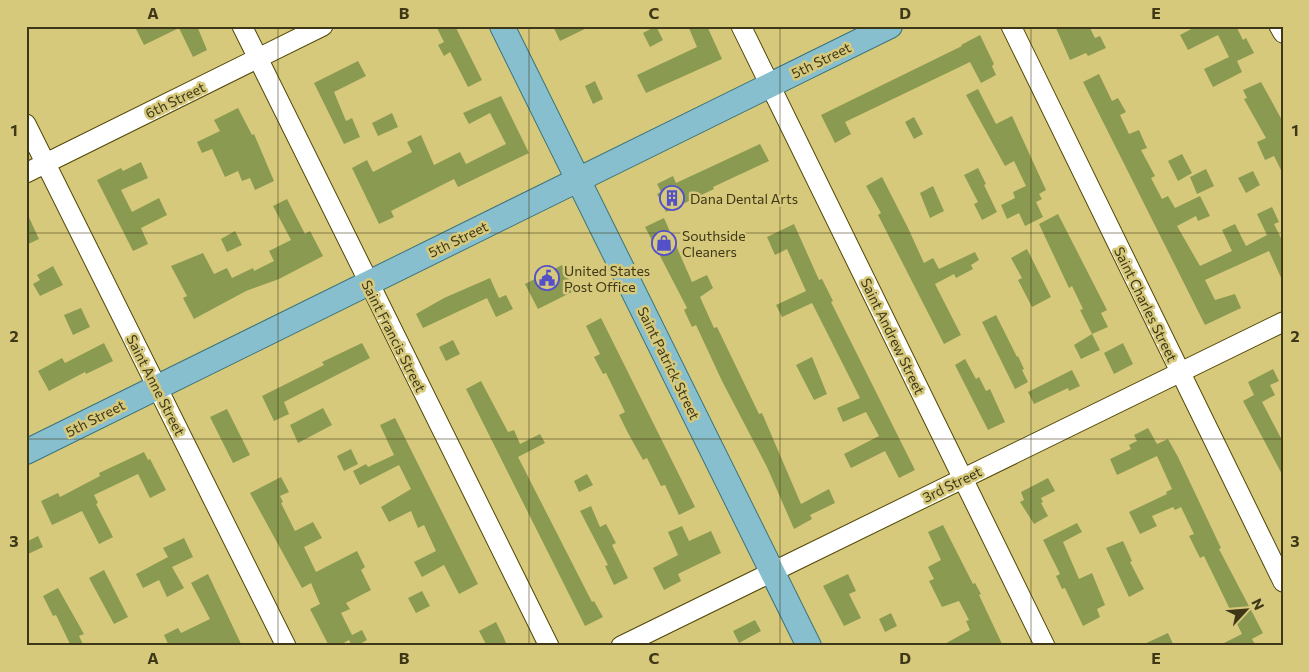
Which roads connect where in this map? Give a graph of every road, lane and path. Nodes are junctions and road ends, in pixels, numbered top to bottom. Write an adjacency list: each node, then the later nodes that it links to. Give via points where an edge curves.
1 (242, 26): 9 (street, Saint Francis Street)
2 (323, 26): 9 (street, 6th Street)
3 (502, 26): 14 (main road, Saint Patrick Street)
4 (741, 26): 10 (street, Saint Andrew Street)
5 (890, 26): 10 (main road, 5th Street)
6 (1010, 26): 17 (street, Saint Charles Street)
7 (1279, 26): 8 (street)
8 (1283, 33)
9 (258, 59): 12 (street, 6th Street); 15 (street, Saint Francis Street)
10 (769, 85): 14 (main road, 5th Street); 20 (street, Saint Andrew Street)
11 (26, 124): 12 (street, Saint Anne Street)
12 (46, 163): 13 (street, 6th Street); 18 (street, Saint Anne Street)
13 (26, 173)
14 (578, 179): 15 (main road, 5th Street); 21 (main road, Saint Patrick Street)
15 (368, 283): 18 (main road, 5th Street); 24 (street, Saint Francis Street)
16 (1283, 322): 17 (street, 3rd Street)
17 (1179, 372): 20 (street, 3rd Street); 22 (street, Saint Charles Street)
18 (157, 387): 19 (main road, 5th Street); 23 (street, Saint Anne Street)
19 (26, 452)
20 (964, 479): 21 (street, 3rd Street); 27 (street, Saint Andrew Street)
21 (771, 571): 25 (street, 3rd Street); 26 (main road, Saint Patrick Street)
22 (1283, 582)
23 (286, 646)
24 (549, 646)
25 (621, 646)
26 (808, 646)
27 (1045, 646)

